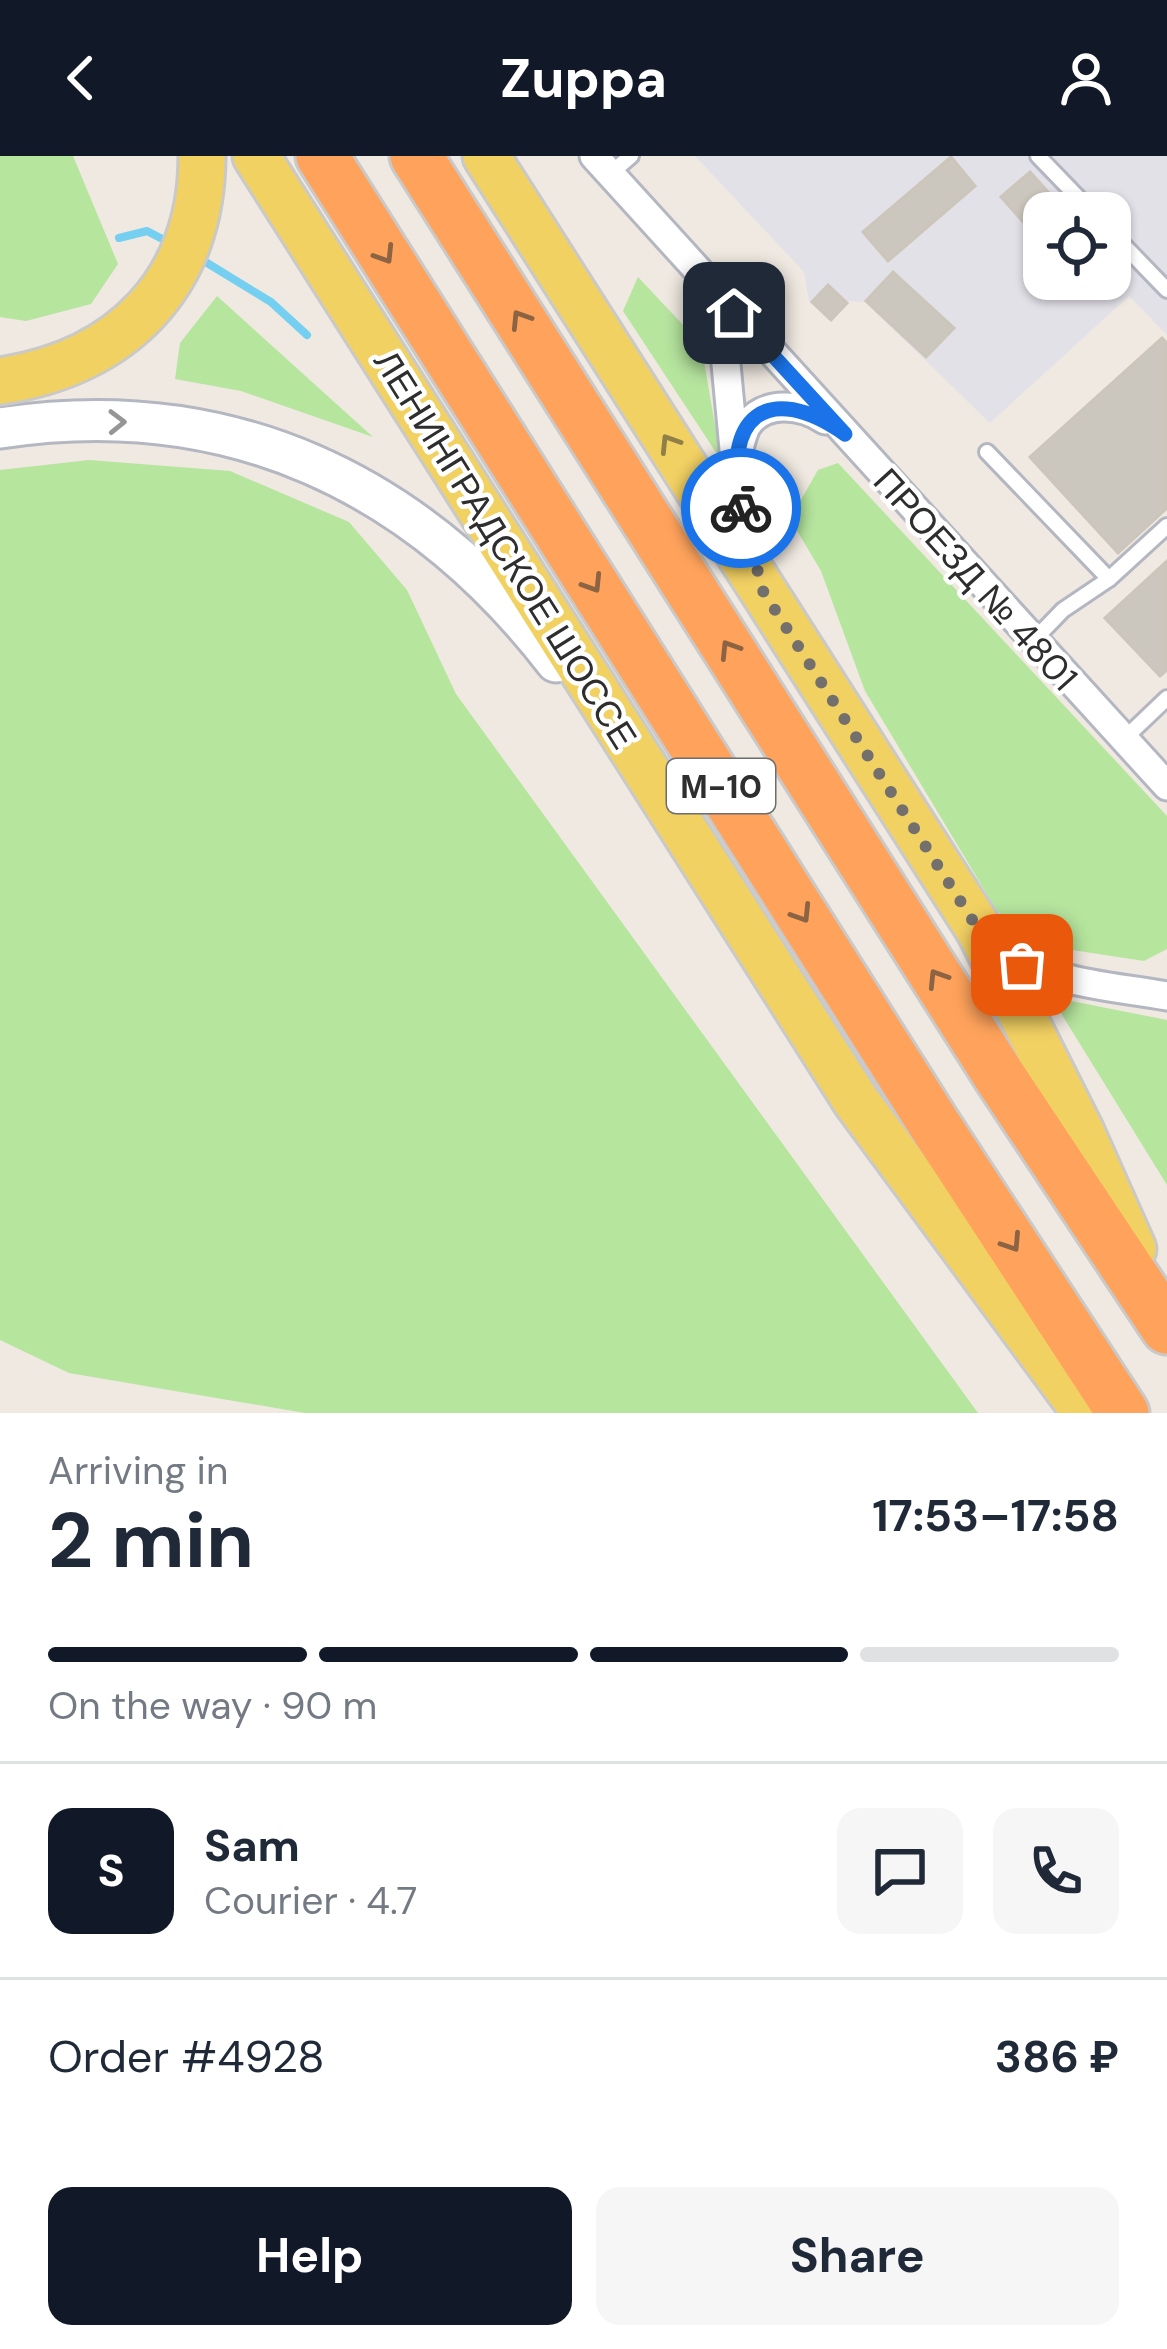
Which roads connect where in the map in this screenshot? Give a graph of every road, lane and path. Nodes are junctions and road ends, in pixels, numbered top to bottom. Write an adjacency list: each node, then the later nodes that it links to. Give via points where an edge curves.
1 (202, 156): 12 (main road, via 191,237 170,280 133,325 50,373)
2 (256, 156): 24 (main road, ЛЕНИНГРАДСКОЕ ШОССЕ)
3 (322, 156): 29 (highway, ЛЕНИНГРАДСКОЕ ШОССЕ / М-10, one-way to 29)
4 (416, 156): 27 (highway, М-10, one-way to 4, via 1000,1077)
5 (486, 156): 19 (main road, М-10, one-way to 5)
6 (1038, 156): 8 (lane)
7 (611, 162): 10 (street, ПРОЕЗД № 4801)
8 (1073, 192)
9 (1131, 252): 11 (lane)
10 (706, 282): 14 (street, ПРОЕЗД № 4801); 16 (street, via 724,343)
11 (1167, 290)
12 (0, 381)
13 (0, 428): 24 (street, one-way to 24, via 145,422 234,435 369,492 464,560 525,622)
14 (845, 434): 16 (street, via 816,414 778,407 746,427); 20 (street, ПРОЕЗД № 4801)
15 (987, 452): 18 (lane)
16 (735, 459): 19 (street)
17 (1167, 526): 18 (lane)
18 (1109, 580): 20 (lane)
19 (763, 591): 25 (main road, М-10)
20 (1032, 642): 22 (street, ПРОЕЗД № 4801)
21 (1167, 698): 22 (lane)
22 (1124, 740): 23 (street, ПРОЕЗД № 4801)
23 (1167, 786)
24 (681, 824): 28 (main road, ЛЕНИНГРАДСКОЕ ШОССЕ, via 856,1101)
25 (980, 932): 26 (street, via 1051,977); 27 (main road, М-10)
26 (1160, 993)
27 (1167, 1325)
28 (1086, 1413)
29 (1123, 1413)

